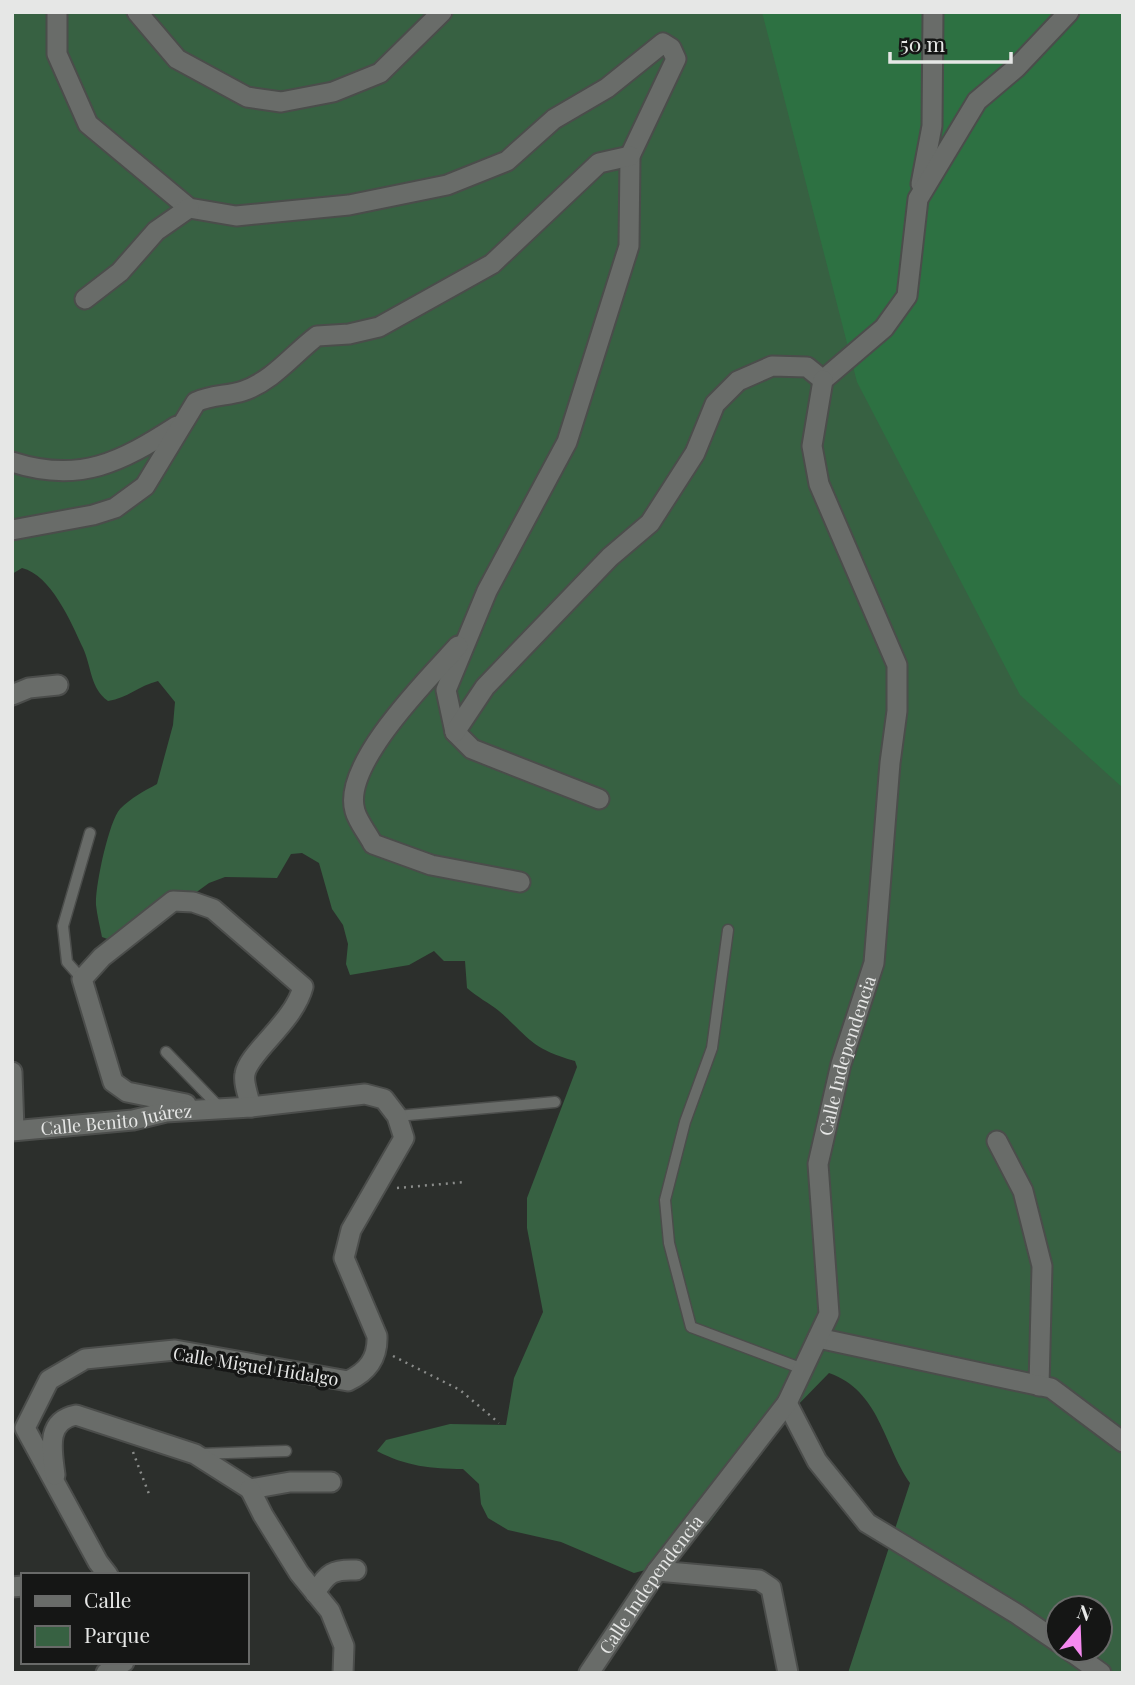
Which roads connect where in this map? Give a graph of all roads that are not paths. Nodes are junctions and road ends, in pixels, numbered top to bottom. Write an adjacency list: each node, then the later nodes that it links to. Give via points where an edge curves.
1 (57, 12): 8 (street, via 57,54 88,124)
2 (137, 12): 3 (street, via 177,59 247,97 281,102 332,92 380,73)
3 (442, 12)
4 (933, 12): 7 (street, via 932,126)
5 (1069, 12): 7 (street, via 1016,68 977,100)
6 (630, 156): 8 (street, via 676,59 663,43 607,88 554,119 507,160 447,185 349,205 260,214 236,216); 11 (street, via 599,163 492,264 379,327 317,336 279,371 243,391 195,402); 14 (street, via 629,246 568,442 487,591)
7 (918, 198): 10 (street, via 907,296 884,328)
8 (189, 208): 9 (street, via 156,231 120,272)
9 (85, 299)
10 (823, 380): 17 (street, via 807,367 772,366 738,381 715,404 695,453 650,523 610,557 485,687); 31 (street, Calle Independencia, via 813,446 819,484 897,665 897,711 874,962 841,1065 818,1164 829,1314)
11 (180, 424): 12 (street, via 132,455 83,472); 13 (street, via 145,486 115,508)
12 (12, 462)
13 (12, 530)
14 (469, 635): 17 (street, via 446,690); 20 (street, via 397,712 355,778 354,810 373,844 432,865)
15 (58, 685): 16 (street)
16 (12, 695)
17 (455, 732): 18 (street, via 472,749)
18 (599, 799)
19 (90, 833): 22 (lane, via 63,926 67,962)
20 (520, 882)
21 (727, 930): 32 (lane, via 712,1048 685,1122 665,1200 669,1243 691,1327)
22 (82, 979): 26 (street, via 102,957 173,901 213,909 303,988 299,1003 245,1074); 27 (street, via 113,1082 127,1092)
23 (166, 1052): 27 (lane)
24 (12, 1072): 29 (street)
25 (555, 1102): 28 (lane)
26 (251, 1107): 27 (street); 28 (street, via 365,1094 384,1100)
27 (218, 1109): 29 (street, Calle Benito Juárez)
28 (397, 1116): 35 (street, Calle Miguel Hidalgo, via 404,1138 351,1230 344,1258 377,1336 377,1349 366,1372 348,1381 175,1350 85,1359 49,1380)
29 (13, 1131)
30 (997, 1141): 33 (street, via 1023,1191 1042,1266)
31 (818, 1338): 32 (street, Calle Independencia); 33 (street)
32 (803, 1369): 34 (street, Calle Independencia)
33 (1039, 1386): 36 (street, via 1051,1388)
34 (787, 1403): 43 (street, Calle Independencia); 46 (street, via 817,1461 867,1523)
35 (19, 1428): 40 (street, Calle Miguel Hidalgo)
36 (1123, 1441)
37 (286, 1451): 38 (lane)
38 (195, 1454): 40 (street, via 76,1415 64,1417 51,1442); 41 (street)
39 (331, 1482): 41 (street, via 290,1482)
40 (57, 1487): 44 (street, Calle Miguel Hidalgo)
41 (250, 1489): 45 (street)
42 (356, 1570): 45 (street, via 335,1569)
43 (657, 1571): 48 (street, Calle Independencia); 49 (street, via 759,1580 771,1588)
44 (107, 1573)
45 (315, 1593): 47 (street, via 330,1611 344,1646)
46 (1044, 1633)
47 (343, 1673)
48 (589, 1673)
49 (789, 1673)

